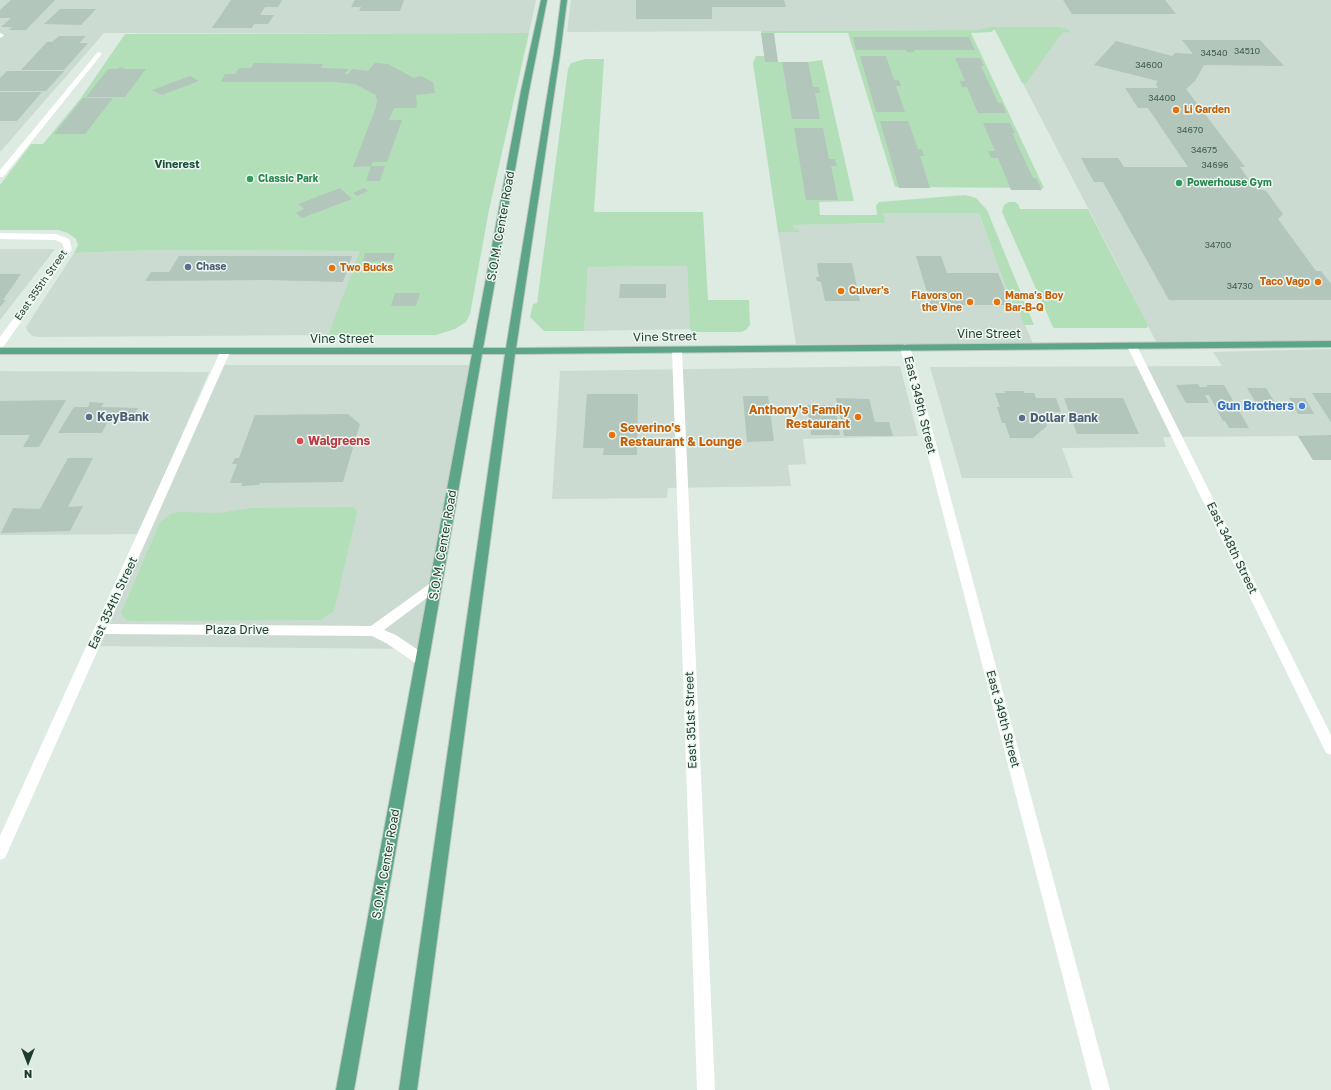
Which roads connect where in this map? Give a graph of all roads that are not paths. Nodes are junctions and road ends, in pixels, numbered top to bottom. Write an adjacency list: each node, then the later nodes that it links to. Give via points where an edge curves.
1 (544, 0): 12 (main road, S.O.M. Center Road)
2 (564, 0): 13 (main road)
3 (99, 54): 4 (street)
4 (0, 175)
5 (0, 236): 6 (street, East 355th Street, via 56,237 66,241 68,249)
6 (0, 344)
7 (1331, 344): 8 (main road, Vine Street)
8 (1132, 346): 9 (main road, Vine Street); 19 (street, East 348th Street)
9 (905, 347): 10 (main road, Vine Street); 24 (street, East 349th Street)
10 (677, 350): 13 (main road, Vine Street); 23 (street, East 351st Street)
11 (0, 351): 14 (main road, Vine Street)
12 (478, 351): 13 (main road, Vine Street); 14 (main road, Vine Street); 15 (main road, S.O.M. Center Road)
13 (511, 351): 22 (main road)
14 (225, 352): 16 (street, East 354th Street)
15 (436, 585): 17 (street); 18 (main road, S.O.M. Center Road)
16 (100, 629): 17 (street, Plaza Drive); 20 (street, East 354th Street)
17 (374, 630): 18 (street, Plaza Drive)
18 (422, 660): 21 (main road, S.O.M. Center Road)
19 (1331, 750)
20 (0, 854)
21 (345, 1090)
22 (408, 1090)
23 (706, 1090)
24 (1100, 1090)

